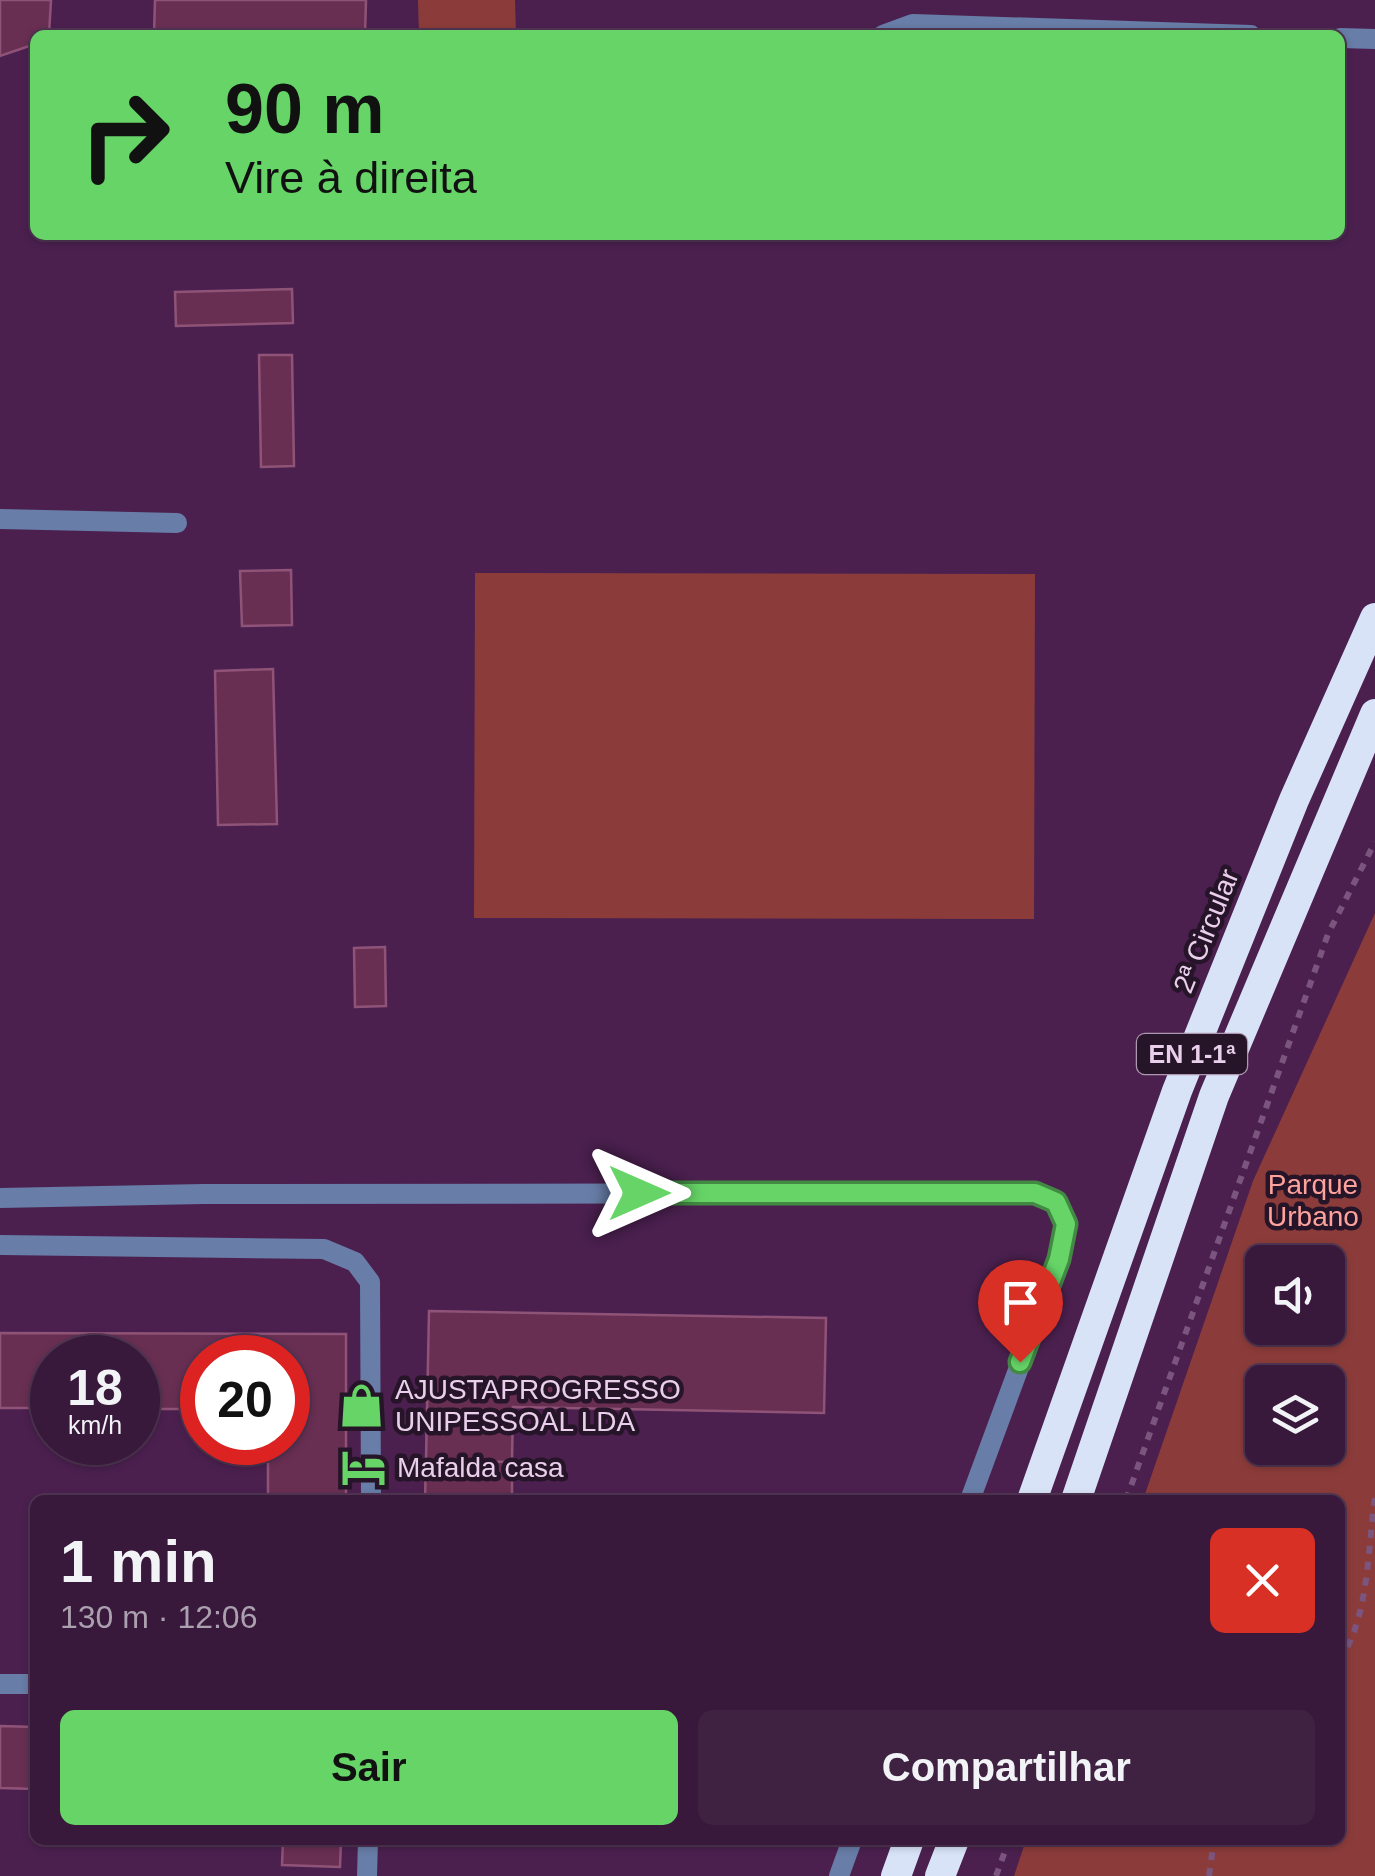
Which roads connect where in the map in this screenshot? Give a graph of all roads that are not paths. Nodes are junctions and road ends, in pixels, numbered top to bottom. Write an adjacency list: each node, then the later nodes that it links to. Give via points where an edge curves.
1 (897, 30): 2 (street, via 914,24)
2 (1098, 30)
3 (1345, 38): 4 (street)
4 (1375, 39)
5 (0, 518): 6 (street)
6 (177, 523)
7 (1375, 618): 13 (highway, 2ª Circular / EN 1-1ª, via 1177,1091)
8 (1375, 714): 14 (highway, EN 1-1ª, via 1214,1096)
9 (0, 1198): 12 (street, via 1035,1193 1056,1202 1066,1224 1059,1259)
10 (2, 1245): 11 (street, via 324,1248 355,1262 370,1282)
11 (370, 1495)
12 (972, 1495)
13 (1034, 1495)
14 (1078, 1495)
15 (0, 1684): 16 (street)
16 (30, 1684)
17 (368, 1845): 21 (street)
18 (850, 1845): 22 (street)
19 (908, 1845): 23 (highway)
20 (952, 1845): 24 (highway)
21 (367, 1876)
22 (840, 1876)
23 (896, 1876)
24 (940, 1876)

